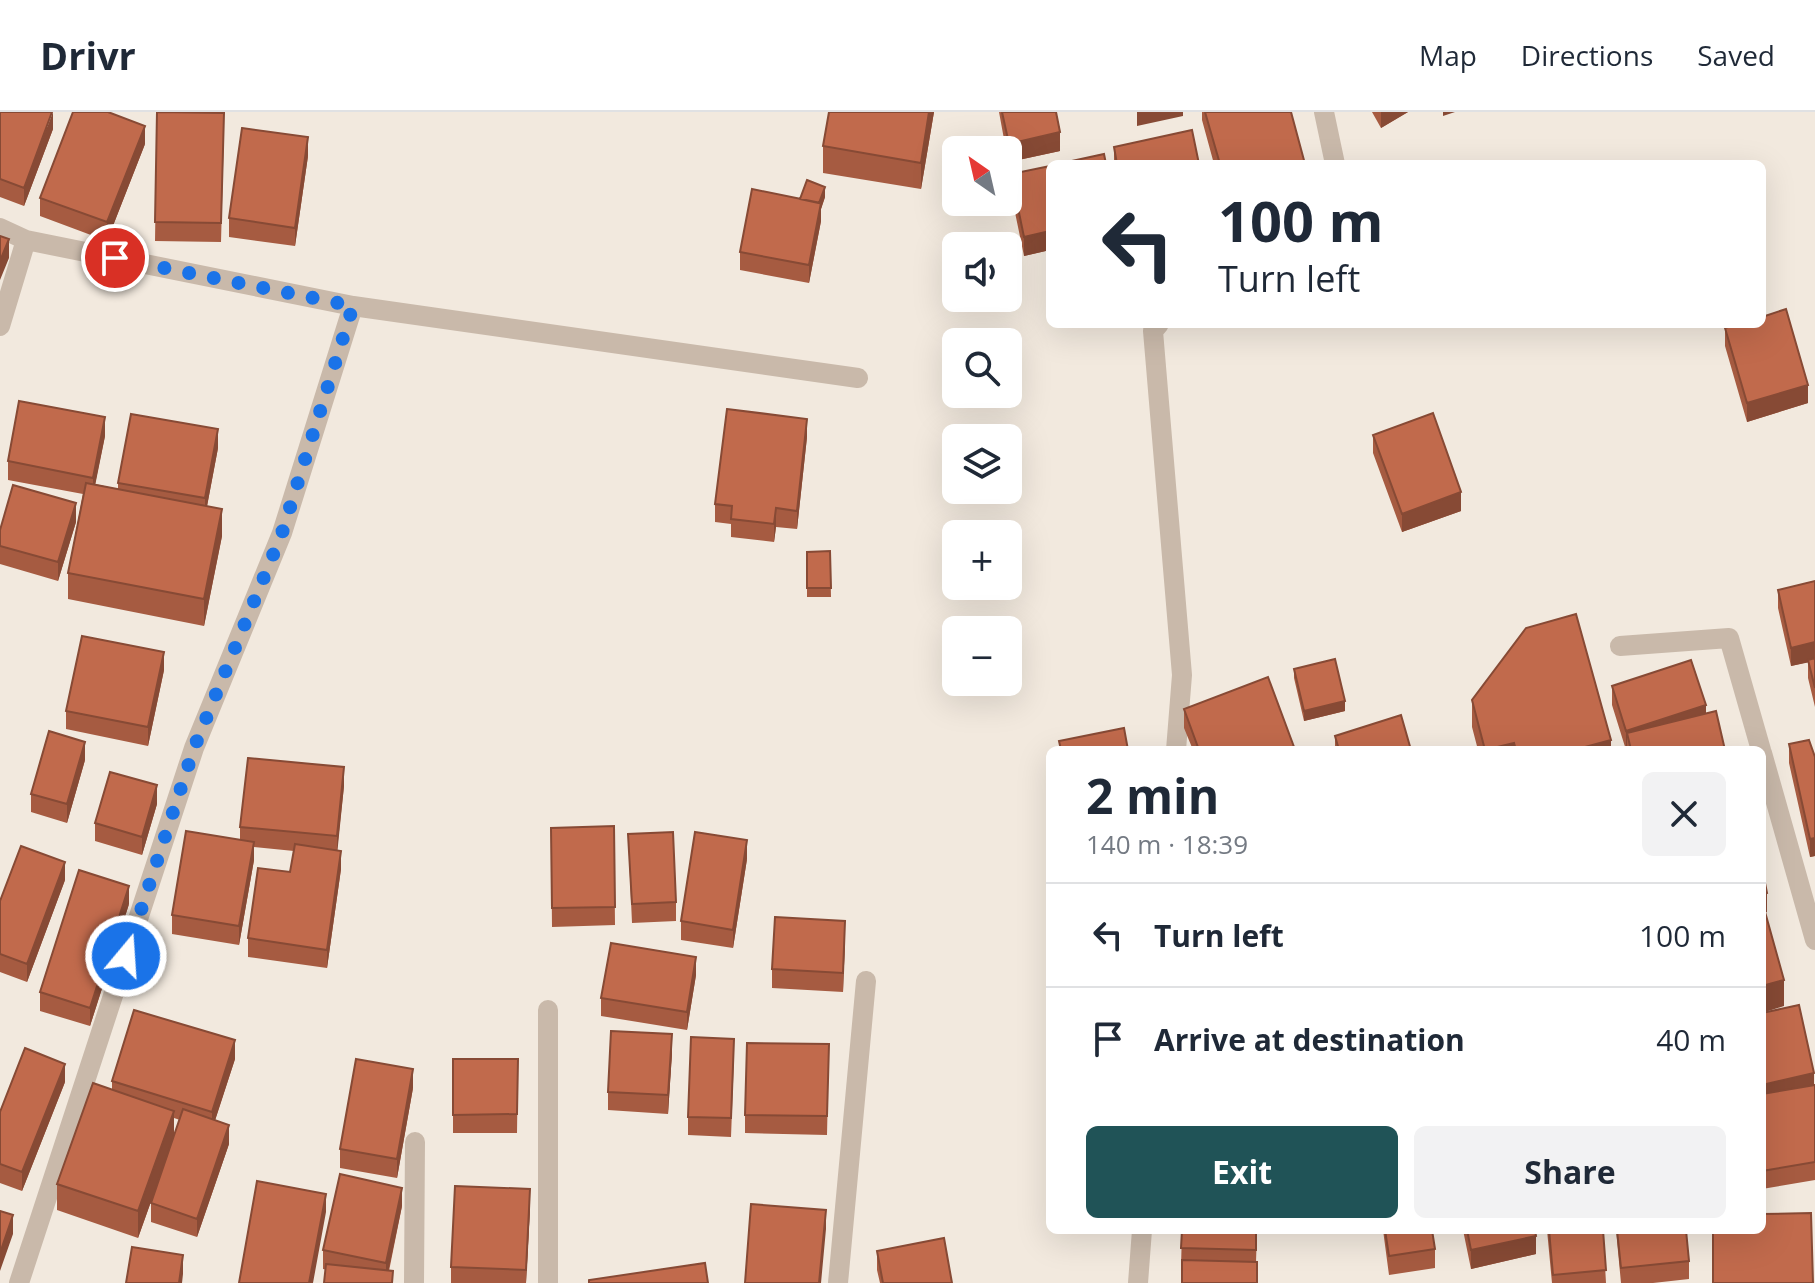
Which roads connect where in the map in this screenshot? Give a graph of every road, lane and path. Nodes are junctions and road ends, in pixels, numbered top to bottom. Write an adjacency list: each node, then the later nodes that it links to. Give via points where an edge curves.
1 (1324, 112): 2 (street)
2 (1334, 160)
3 (0, 228): 4 (street)
4 (26, 240): 5 (street); 6 (street)
5 (353, 306): 8 (street); 18 (street, via 282,533 194,748)
6 (0, 326)
7 (1156, 328): 10 (street, via 1182,675)
8 (858, 378)
9 (1620, 646): 11 (street, via 1729,638)
10 (1176, 746)
11 (1760, 746)
12 (1766, 766): 13 (street)
13 (1815, 940)
14 (866, 981): 21 (street)
15 (548, 1010): 20 (street)
16 (415, 1142): 19 (street)
17 (1142, 1234): 22 (street)
18 (19, 1283)
19 (414, 1283)
20 (548, 1283)
21 (838, 1283)
22 (1138, 1283)

